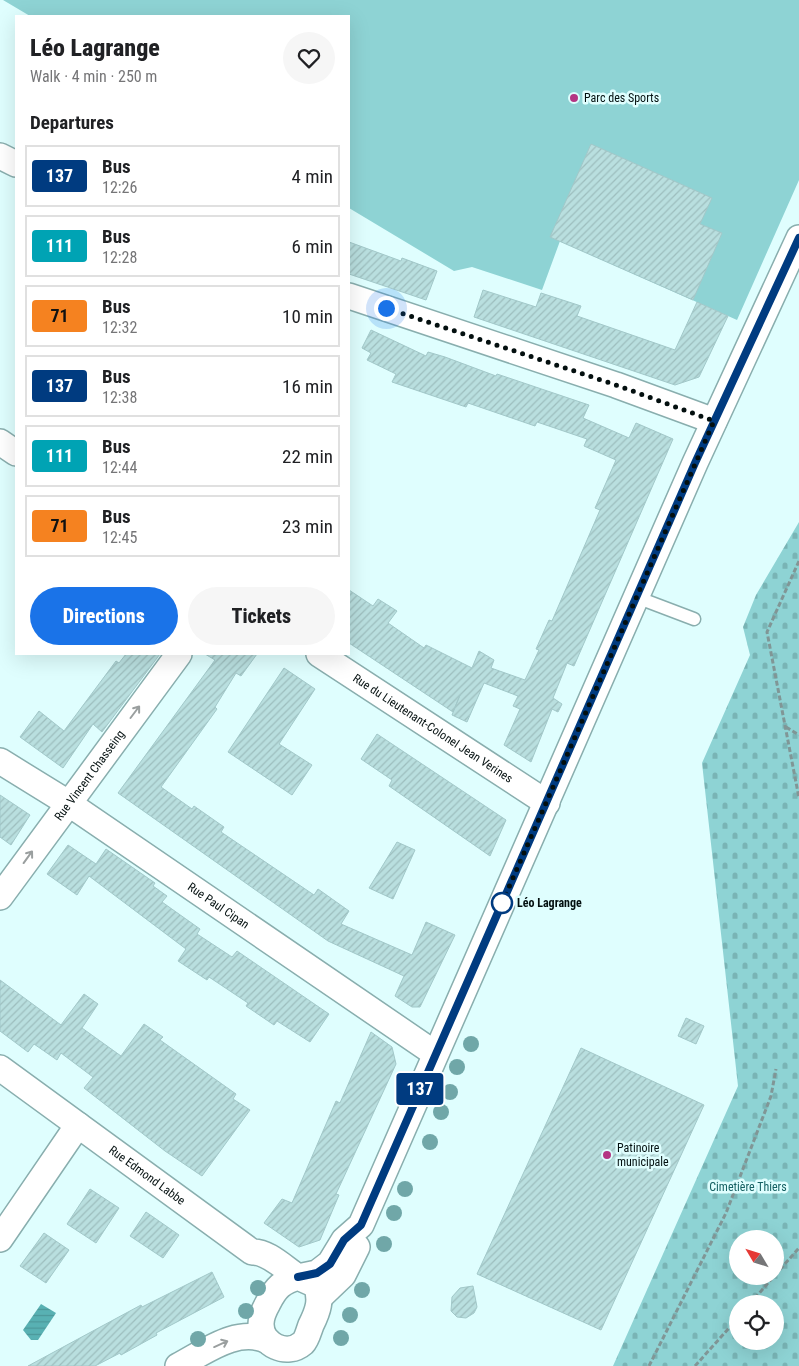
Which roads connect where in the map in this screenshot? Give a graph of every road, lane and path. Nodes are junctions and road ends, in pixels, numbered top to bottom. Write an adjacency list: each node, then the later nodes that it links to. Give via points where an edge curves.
1 (0, 156): 2 (street)
2 (15, 164)
3 (799, 238): 4 (street)
4 (793, 267): 6 (street)
5 (350, 296): 6 (street)
6 (714, 421): 11 (street)
7 (0, 442): 8 (street)
8 (15, 452)
9 (799, 561): 10 (path)
10 (798, 567): 15 (path, via 767,632)
11 (636, 597): 12 (lane); 20 (street)
12 (694, 619)
13 (178, 655): 19 (street, Rue Vincent Chasseing, one-way to 13)
14 (321, 655): 20 (street, Rue du Lieutenant-Colonel Jean Verines)
15 (785, 727): 16 (path); 18 (path)
16 (799, 735)
17 (0, 761): 19 (street, Rue Paul Cipan)
18 (799, 798)
19 (68, 802): 21 (street, Rue Vincent Chasseing, one-way to 19); 22 (street, Rue Paul Cipan)
20 (546, 803): 22 (street)
21 (0, 897)
22 (434, 1054): 26 (street)
23 (0, 1068): 25 (street, Rue Edmond Labbe)
24 (776, 1069): 40 (path, via 771,1096 726,1213)
25 (78, 1125): 27 (street); 29 (street, Rue Edmond Labbe)
26 (361, 1225): 31 (street, via 344,1240 330,1264 317,1273); 35 (street, via 360,1242 352,1260)
27 (0, 1239)
28 (799, 1248): 30 (path)
29 (252, 1252): 31 (street, Rue Edmond Labbe, via 269,1256); 33 (street)
30 (784, 1266)
31 (298, 1277): 33 (street, via 283,1281); 35 (street, Rue Edmond Labbe, via 316,1285)
32 (767, 1285): 34 (path)
33 (275, 1289): 37 (street, via 262,1315 260,1327)
34 (758, 1295)
35 (320, 1297): 38 (street)
36 (729, 1328): 41 (path)
37 (275, 1352): 38 (street, via 290,1349); 39 (street, one-way to 37, via 231,1340 257,1335)
38 (302, 1354)
39 (178, 1366)
40 (649, 1366)
41 (695, 1366)

